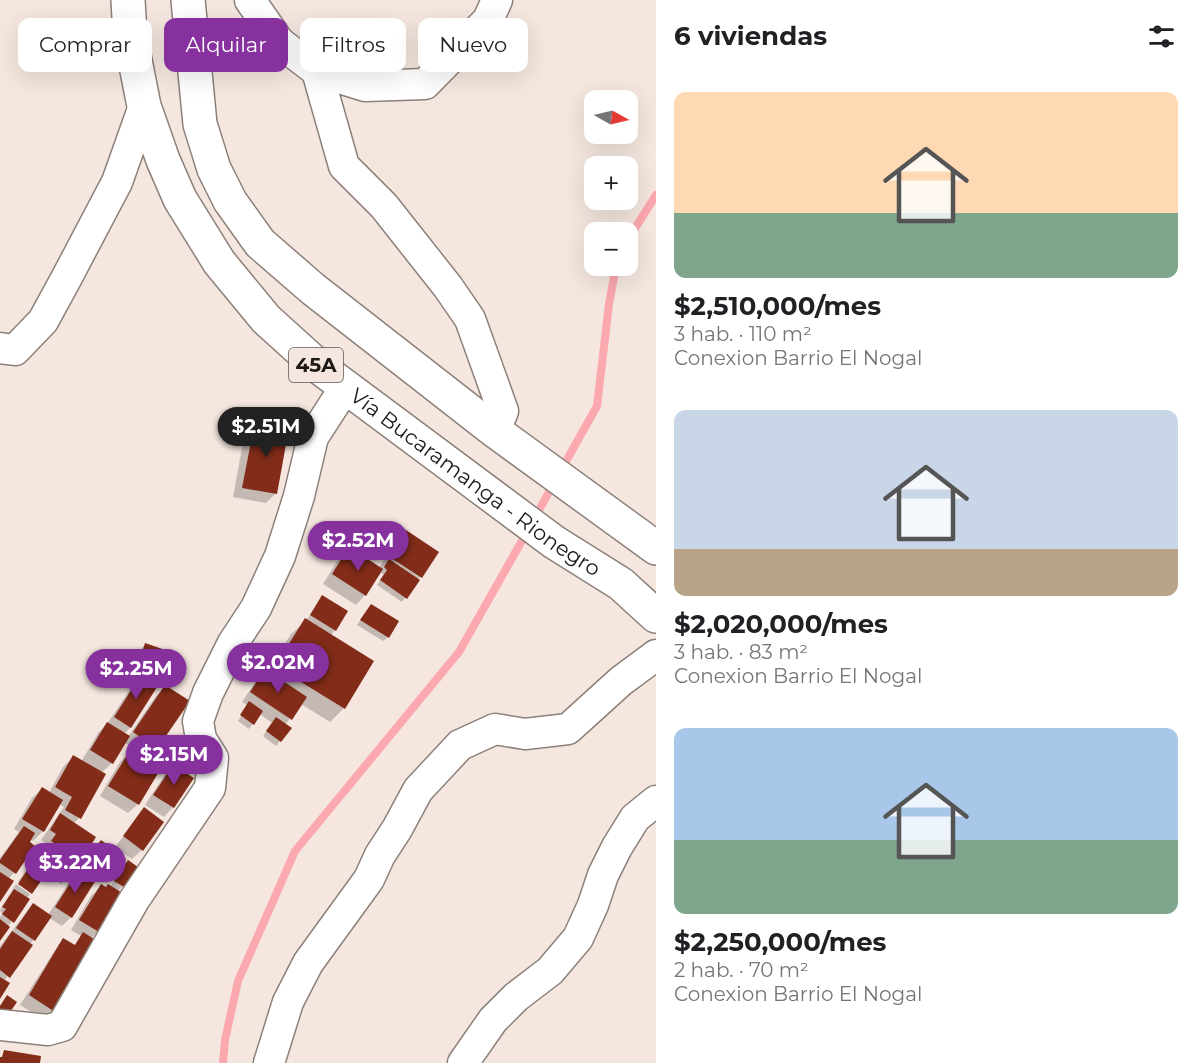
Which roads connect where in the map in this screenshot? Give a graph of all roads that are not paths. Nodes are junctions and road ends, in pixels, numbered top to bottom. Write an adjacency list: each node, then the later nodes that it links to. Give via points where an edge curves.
1 (128, 0): 8 (highway, Vía Bucaramanga - Rionegro / 45A, via 130,35)
2 (188, 0): 11 (highway, 45A, via 200,124 214,169 230,201 260,243 295,274)
3 (250, 0): 5 (street, via 279,42)
4 (497, 0): 7 (street, via 488,20 425,84 365,86)
5 (300, 58)
6 (317, 72): 11 (street, via 344,166 384,206 470,319 503,411)
7 (320, 72)
8 (144, 106): 9 (street, via 117,182 43,321 15,350); 10 (highway, Vía Bucaramanga - Rionegro / 45A, via 180,199 219,262 266,319)
9 (0, 348)
10 (346, 386): 13 (highway, Vía Bucaramanga - Rionegro / 45A, via 554,542 621,584); 16 (street, via 313,437 280,556 256,608 233,643 198,721 201,739 213,758 210,788 134,900 62,1026 48,1030)
11 (495, 431): 12 (highway, 45A)
12 (656, 548)
13 (656, 616)
14 (656, 656): 17 (street, via 621,681 568,729 525,734 495,729 460,744 418,790 369,879 308,963 288,1002)
15 (656, 801): 18 (street, via 635,818 617,847 578,938 550,971 494,1020)
16 (0, 1025)
17 (268, 1063)
18 (463, 1063)

